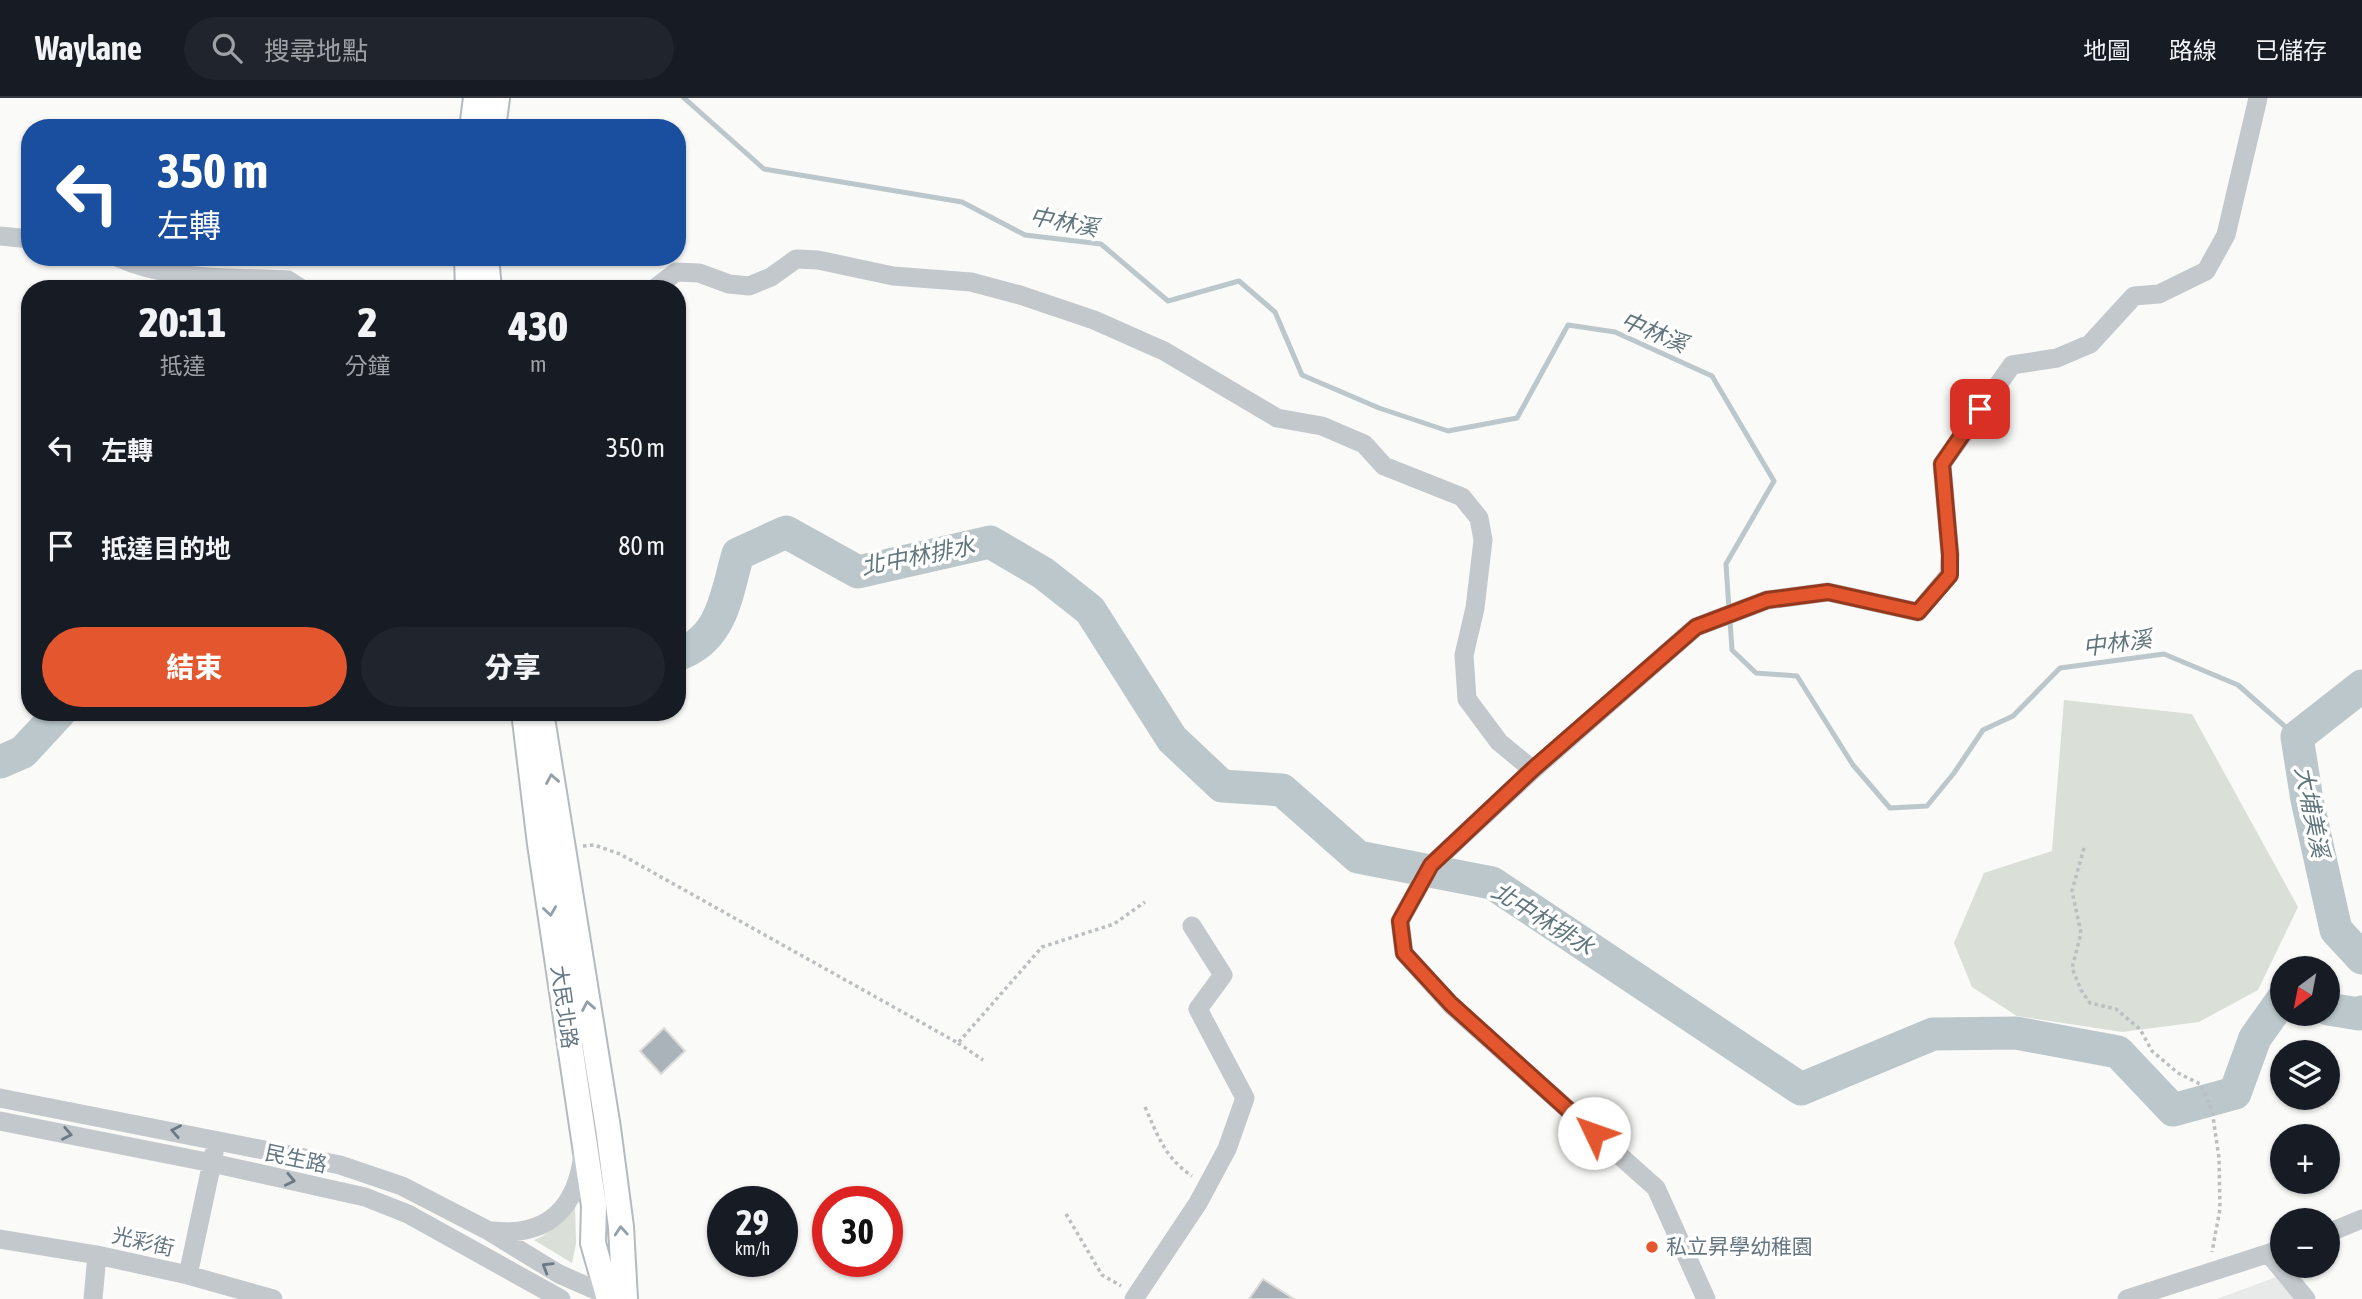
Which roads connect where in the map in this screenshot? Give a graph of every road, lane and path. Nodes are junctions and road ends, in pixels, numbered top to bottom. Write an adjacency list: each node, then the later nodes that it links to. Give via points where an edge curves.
1 (476, 98): 4 (main road)
2 (497, 98): 5 (main road)
3 (2258, 98): 13 (street, via 2226,235 2206,271 2160,294 2134,296 2090,344 2057,358 2012,365 1942,464 1950,575 1918,612 1828,592 1767,600 1696,627)
4 (473, 119)
5 (494, 119)
6 (0, 236): 7 (street)
7 (21, 238)
8 (139, 266): 9 (street, via 172,273)
9 (288, 280)
10 (666, 280): 13 (street, via 676,272 699,273 749,286 796,260 818,260 892,276 996,288 1094,320 1164,351 1277,418 1322,426 1364,444 1384,466 1462,497 1479,518 1483,540 1464,654 1467,699 1499,742)
11 (525, 721): 24 (main road, 大民北路, one-way to 24)
12 (543, 721): 14 (main road, 大民北路, one-way to 12)
13 (1533, 769): 42 (street, via 1431,865 1400,921 1404,953 1451,1004 1656,1188)
14 (564, 846): 18 (path, via 594,845 620,854); 38 (main road, 大民北路, one-way to 14, via 621,1227)
15 (2084, 848): 34 (path, via 2072,891 2081,933 2072,968 2081,990 2090,1003 2116,1009 2140,1029 2152,1051 2200,1084 2212,1110 2220,1209)
16 (1145, 902): 18 (path, via 1114,924 1042,947)
17 (1192, 926): 26 (street, via 1223,975 1198,1009 1245,1098 1227,1149)
18 (958, 1043): 19 (path)
19 (983, 1060)
20 (0, 1098): 23 (street, one-way to 20)
21 (1145, 1107): 26 (path, via 1165,1150 1178,1166)
22 (0, 1121): 25 (street, 民生路, one-way to 25)
23 (217, 1140): 25 (street); 30 (street, via 340,1165 402,1185)
24 (584, 1142): 30 (street, via 581,1172 566,1208 536,1227 512,1233); 38 (main road, 大民北路, via 594,1206 593,1243)
25 (212, 1163): 35 (street); 41 (street, 民生路, one-way to 41, via 365,1197 408,1214)
26 (1207, 1186): 37 (street)
27 (1066, 1214): 37 (path, via 1102,1275)
28 (2362, 1219): 29 (street)
29 (2340, 1228)
30 (487, 1230): 38 (street, one-way to 30, via 559,1274)
31 (0, 1239): 33 (street, 光彩街)
32 (2270, 1254): 34 (street)
33 (97, 1255): 35 (street, 光彩街); 39 (street)
34 (2208, 1271): 43 (street)
35 (188, 1275): 40 (street, 光彩街)
36 (2293, 1278): 44 (street)
37 (1135, 1297)
38 (614, 1298)
39 (93, 1299)
40 (273, 1299)
41 (561, 1299)
42 (1706, 1299)
43 (2127, 1299)
44 (2306, 1299)

